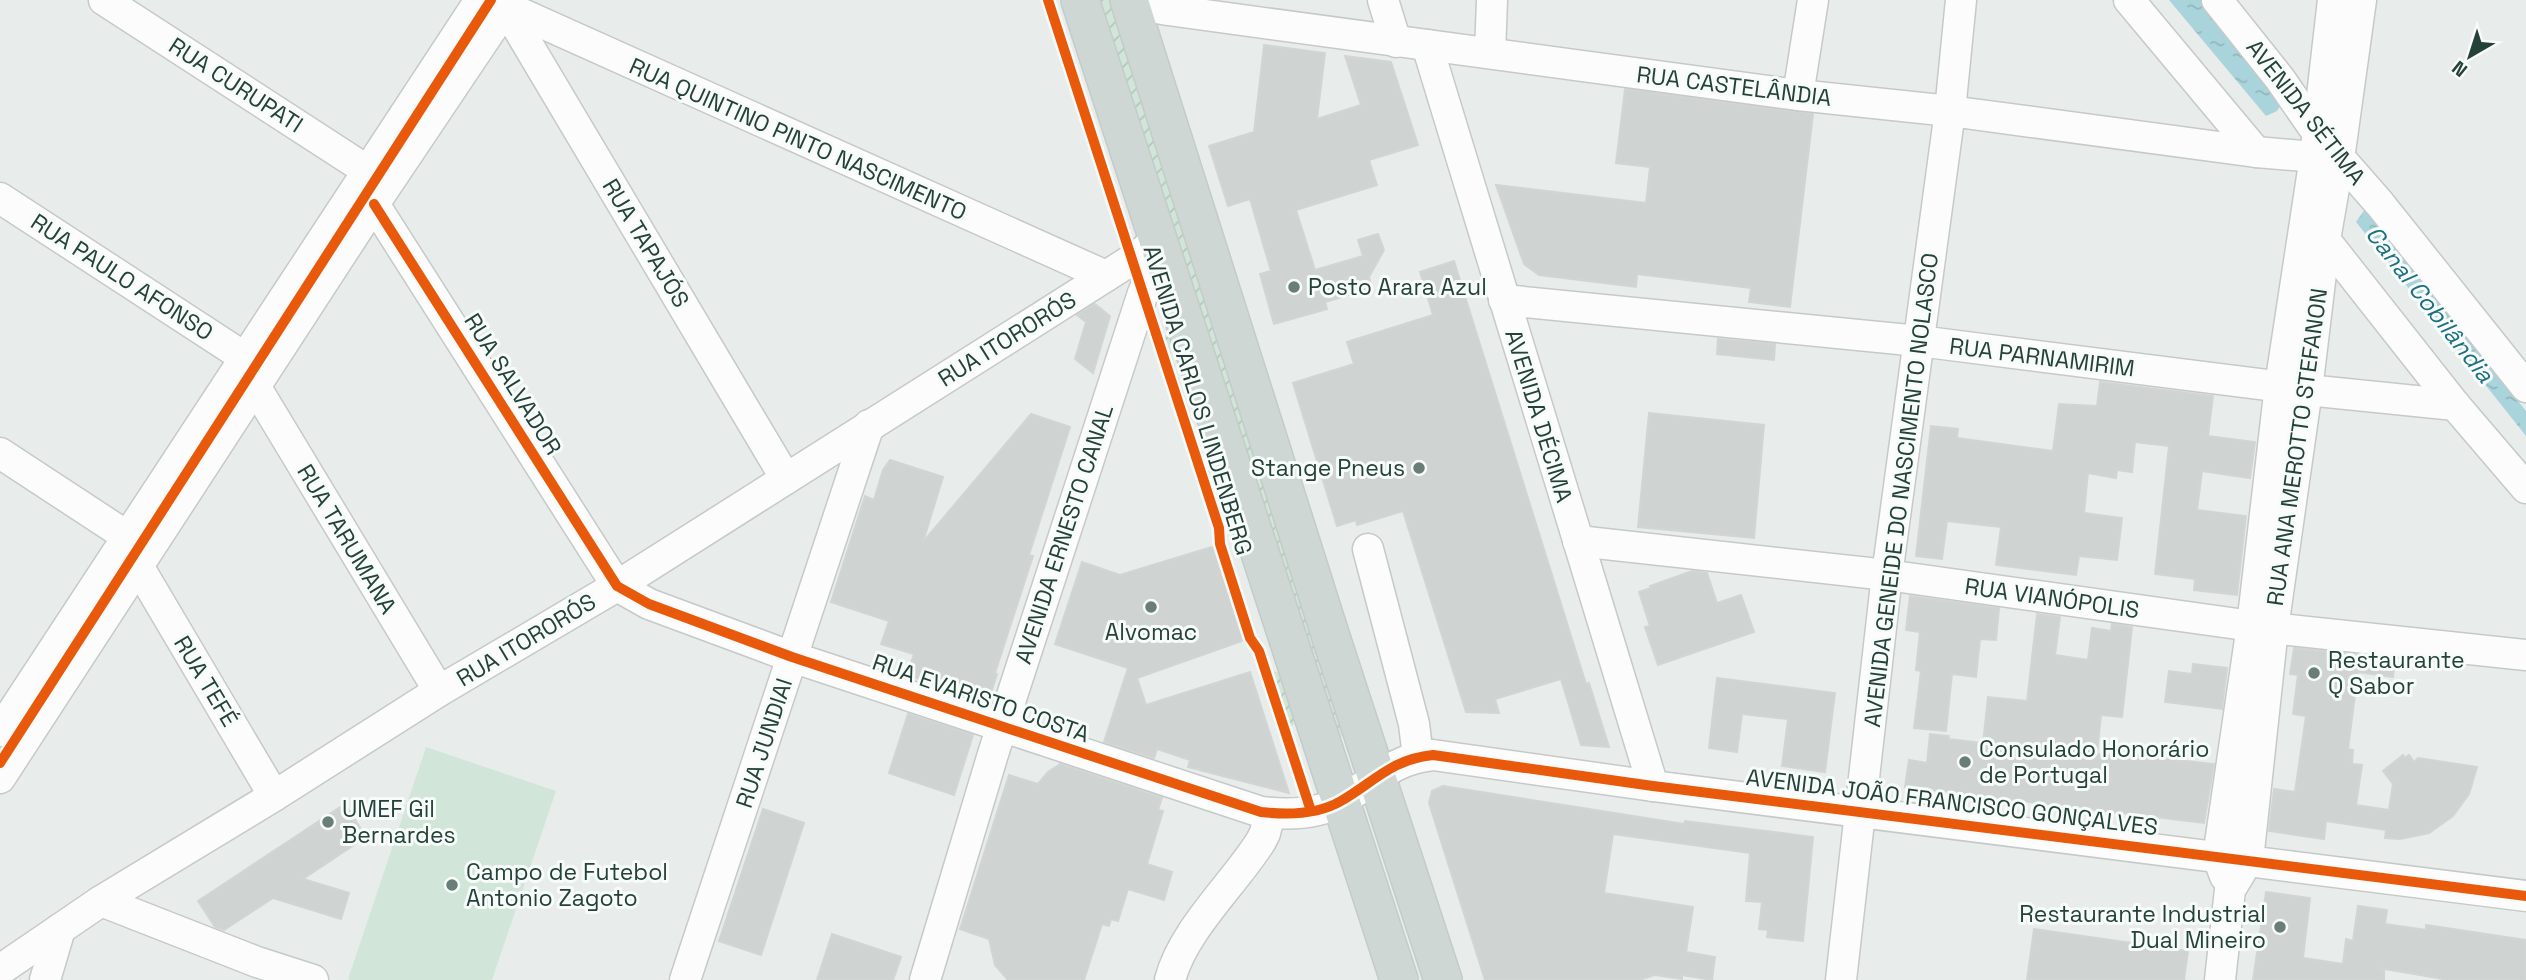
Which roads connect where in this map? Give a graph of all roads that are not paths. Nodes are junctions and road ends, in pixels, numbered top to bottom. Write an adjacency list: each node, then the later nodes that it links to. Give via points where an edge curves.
1 (104, 0): 21 (street, RUA CURUPATI)
2 (1080, 0): 25 (main road, AVENIDA CARLOS LINDENBERG)
3 (1383, 0): 14 (street)
4 (1493, 0): 16 (street)
5 (1813, 0): 17 (street)
6 (1961, 0): 18 (street, AVENIDA GENEIDE DO NASCIMENTO NOLASCO)
7 (2129, 0): 20 (street)
8 (2217, 0): 19 (street, AVENIDA SÉTIMA, via 2280,79)
9 (2333, 0): 19 (street, RUA ANA MEROTTO STEFANON)
10 (2361, 0): 19 (street, RUA ANA MEROTTO STEFANON)
11 (1130, 1): 13 (street, RUA CASTELÂNDIA); 51 (main road)
12 (504, 2): 21 (street); 23 (street); 26 (street, RUA QUINTINO PINTO NASCIMENTO); 36 (street, RUA TAPAJÓS)
13 (1169, 5): 14 (street, RUA CASTELÂNDIA)
14 (1396, 42): 15 (street, RUA CASTELÂNDIA)
15 (1427, 45): 16 (street, RUA CASTELÂNDIA); 27 (street, AVENIDA DÉCIMA)
16 (1490, 53): 17 (street, RUA CASTELÂNDIA)
17 (1798, 95): 18 (street, RUA CASTELÂNDIA)
18 (1950, 111): 20 (street, RUA CASTELÂNDIA); 28 (street, AVENIDA GENEIDE DO NASCIMENTO NOLASCO)
19 (2324, 149): 20 (street, RUA CASTELÂNDIA); 24 (street, RUA ANA MEROTTO STEFANON); 31 (street, AVENIDA SÉTIMA, via 2380,204); 32 (street, RUA ANA MEROTTO STEFANON)
20 (2256, 152)
21 (368, 171): 29 (street)
22 (0, 198): 29 (street, RUA PAULO AFONSO)
23 (374, 204): 30 (street); 43 (street, RUA SALVADOR)
24 (2325, 240): 32 (street, RUA ANA MEROTTO STEFANON); 33 (street)
25 (1160, 246): 26 (street, RUA ITORORÓS); 48 (street, AVENIDA ERNESTO CANAL); 55 (main road, AVENIDA CARLOS LINDENBERG)
26 (1106, 276): 34 (street, RUA ITORORÓS)
27 (1504, 300): 28 (street, RUA PARNAMIRIM); 39 (street, AVENIDA DÉCIMA)
28 (1919, 341): 32 (street, RUA PARNAMIRIM); 42 (street, AVENIDA GENEIDE DO NASCIMENTO NOLASCO)
29 (244, 357): 38 (street)
30 (255, 386): 41 (street); 47 (street, RUA TARUMANA)
31 (2526, 387)
32 (2294, 388): 33 (street, RUA PARNAMIRIM); 44 (street, RUA ANA MEROTTO STEFANON)
33 (2455, 405): 37 (street)
34 (869, 425): 36 (street, RUA ITORORÓS); 46 (street, RUA JUNDIAI)
35 (0, 453): 38 (street)
36 (786, 479): 43 (street, RUA ITORORÓS)
37 (2526, 488)
38 (128, 537): 49 (street)
39 (1577, 541): 42 (street, RUA VIANÓPOLIS); 53 (street, AVENIDA DÉCIMA)
40 (1367, 549): 50 (street, via 1414,724)
41 (138, 566): 52 (street); 54 (street, RUA TEFÉ)
42 (1887, 575): 44 (street, RUA VIANÓPOLIS); 56 (street, AVENIDA GENEIDE DO NASCIMENTO NOLASCO)
43 (617, 586): 46 (street, RUA EVARISTO COSTA, via 649,604); 47 (street, RUA ITORORÓS)
44 (2262, 627): 45 (street, RUA VIANÓPOLIS); 58 (street, RUA ANA MEROTTO STEFANON); 59 (street, RUA ANA MEROTTO STEFANON)
45 (2526, 655)
46 (792, 657): 48 (street, RUA EVARISTO COSTA); 68 (street, RUA JUNDIAI)
47 (439, 691): 54 (street, RUA ITORORÓS)
48 (1001, 728): 57 (street, RUA EVARISTO COSTA); 69 (street, AVENIDA ERNESTO CANAL)
49 (0, 731)
50 (1418, 757): 51 (street, AVENIDA JOÃO FRANCISCO GONÇALVES); 53 (street, AVENIDA JOÃO FRANCISCO GONÇALVES, via 1433,755)
51 (1377, 776): 55 (street); 72 (main road)
52 (0, 778)
53 (1653, 786): 56 (street, AVENIDA JOÃO FRANCISCO GONÇALVES)
54 (274, 796): 62 (street, RUA ITORORÓS)
55 (1339, 802): 57 (street, RUA EVARISTO COSTA, via 1293,814); 71 (main road, AVENIDA CARLOS LINDENBERG)
56 (1860, 812): 58 (street, AVENIDA JOÃO FRANCISCO GONÇALVES); 73 (street, AVENIDA GENEIDE DO NASCIMENTO NOLASCO)
57 (1270, 813): 70 (street, via 1261,841 1196,929)
58 (2218, 856): 59 (street, AVENIDA JOÃO FRANCISCO GONÇALVES); 60 (street, RUA ANA MEROTTO STEFANON)
59 (2248, 860): 60 (street, RUA ANA MEROTTO STEFANON); 61 (street, AVENIDA JOÃO FRANCISCO GONÇALVES)
60 (2230, 890): 74 (street, RUA ANA MEROTTO STEFANON)
61 (2526, 896)
62 (101, 901): 63 (street, RUA ITORORÓS); 65 (street)
63 (60, 929): 64 (street, RUA ITORORÓS); 66 (street)
64 (0, 970)
65 (254, 971): 67 (street)
66 (46, 980)
67 (313, 980)
68 (685, 980)
69 (925, 980)
70 (1170, 980)
71 (1399, 980)
72 (1443, 980)
73 (1841, 980)
74 (2220, 980)

